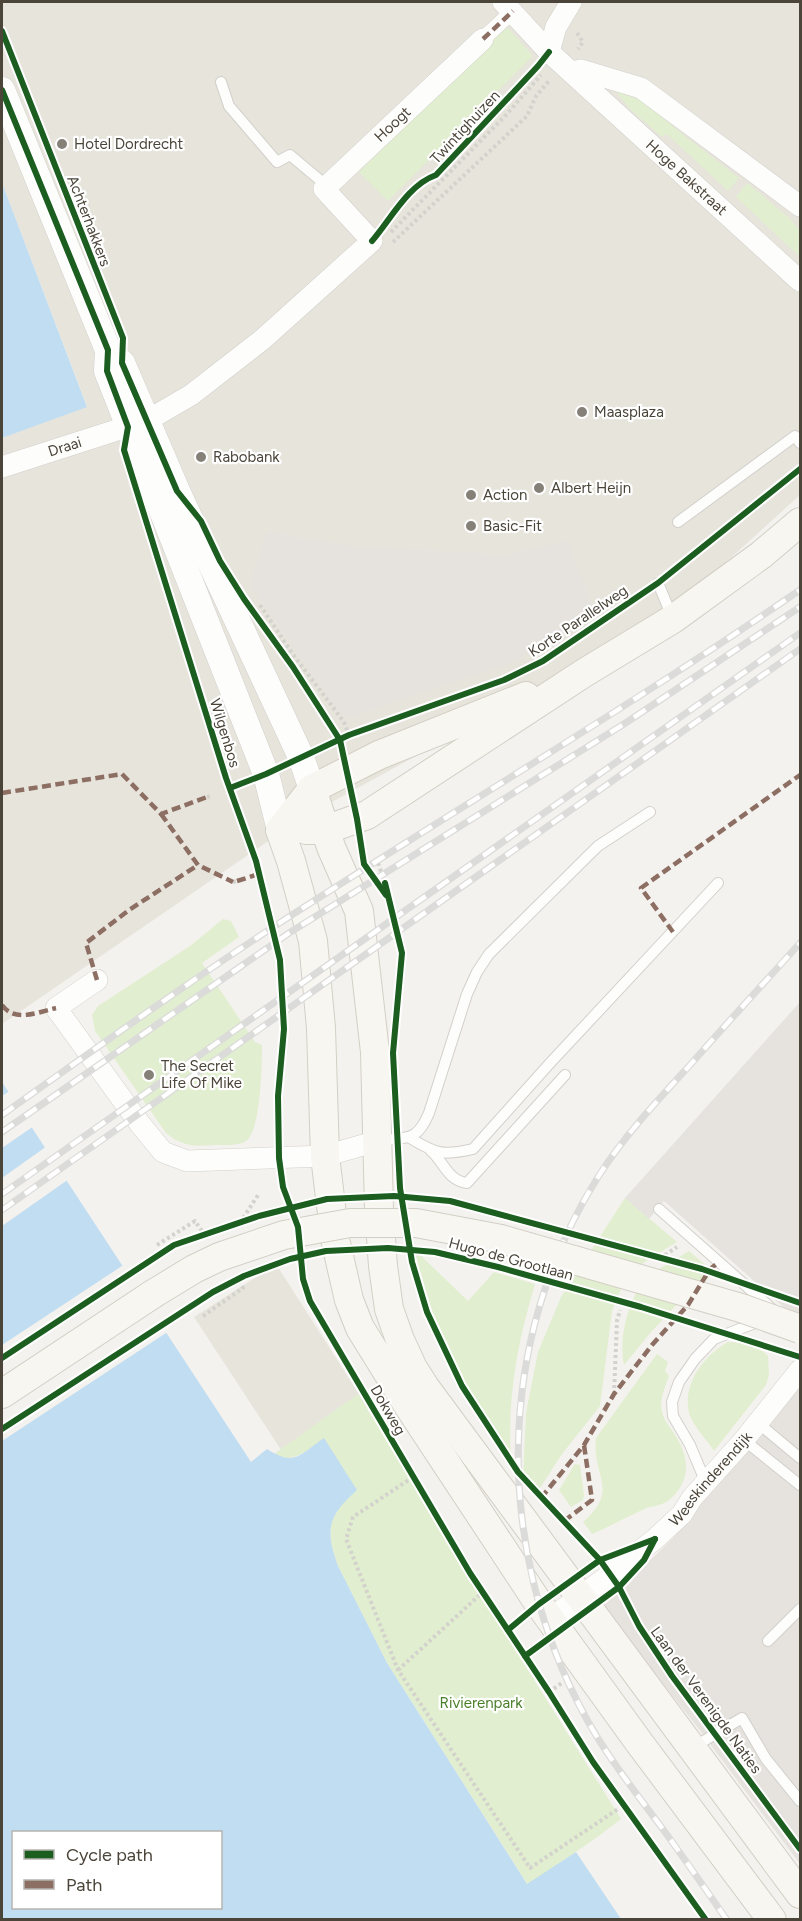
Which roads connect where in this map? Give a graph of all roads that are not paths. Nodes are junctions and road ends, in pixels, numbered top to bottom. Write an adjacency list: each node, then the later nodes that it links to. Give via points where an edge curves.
1 (570, 2): 4 (street, via 556,27)
2 (508, 6): 3 (street, Hoogt); 4 (street, Hoge Bakstraat)
3 (483, 39): 8 (street, Hoogt)
4 (548, 60): 5 (street, Hoge Bakstraat)
5 (572, 72): 9 (street, via 580,69 641,88); 10 (street, Hoge Bakstraat)
6 (221, 82): 8 (lane, via 230,106 277,162 290,155)
7 (2, 90): 11 (street, Achterhakkers, via 108,350 107,371)
8 (327, 186): 11 (street, via 324,189 372,241 263,339 191,395)
9 (801, 206)
10 (801, 281)
11 (138, 424): 13 (street, Draai); 19 (street, via 200,520); 21 (street, Wilgenbos, via 266,774)
12 (801, 443): 14 (lane, via 795,436)
13 (2, 467)
14 (678, 522)
15 (801, 522): 17 (main road)
16 (658, 583): 17 (lane)
17 (673, 619): 18 (main road)
18 (584, 673): 19 (main road, via 379,755); 22 (main road, via 367,815)
19 (312, 789): 21 (main road); 22 (main road)
20 (650, 812): 26 (lane, via 598,846 482,963 467,994 423,1128)
21 (280, 830): 22 (main road); 29 (main road, Wilgenbos, via 313,941 321,1028)
22 (325, 830): 27 (main road, via 359,911 375,1052)
23 (718, 883): 28 (lane, via 473,1149 456,1153)
24 (97, 980): 29 (street, via 56,1008 163,1152 187,1161)
25 (565, 1075): 28 (lane, via 469,1182 456,1180)
26 (410, 1138): 27 (lane); 28 (lane)
27 (377, 1141): 29 (street); 40 (main road, via 383,1266 389,1309 400,1340 425,1387)
28 (431, 1151)
29 (325, 1156): 42 (main road, Dokweg, via 335,1239 360,1328)
30 (658, 1209): 31 (lane)
31 (792, 1325): 32 (lane); 34 (main road, Hugo de Grootlaan, bridge, via 501,1239 416,1223 350,1223 284,1235 194,1269); 38 (lane, via 758,1321 714,1339 679,1382 672,1402 673,1416)
32 (801, 1335)
33 (800, 1370): 35 (street, Weeskinderendijk)
34 (2, 1394)
35 (758, 1423): 36 (street, Weeskinderendijk); 37 (lane)
36 (744, 1440): 38 (street, Weeskinderendijk); 39 (lane)
37 (801, 1458)
38 (706, 1484): 40 (street, Weeskinderendijk, via 655,1539)
39 (801, 1485)
40 (579, 1596): 42 (street, Weeskinderendijk); 44 (main road)
41 (801, 1609): 43 (lane)
42 (550, 1619): 47 (main road)
43 (768, 1641)
44 (692, 1748): 45 (lane, via 742,1718 766,1759); 46 (main road)
45 (800, 1801)
46 (801, 1894)
47 (772, 1920)

